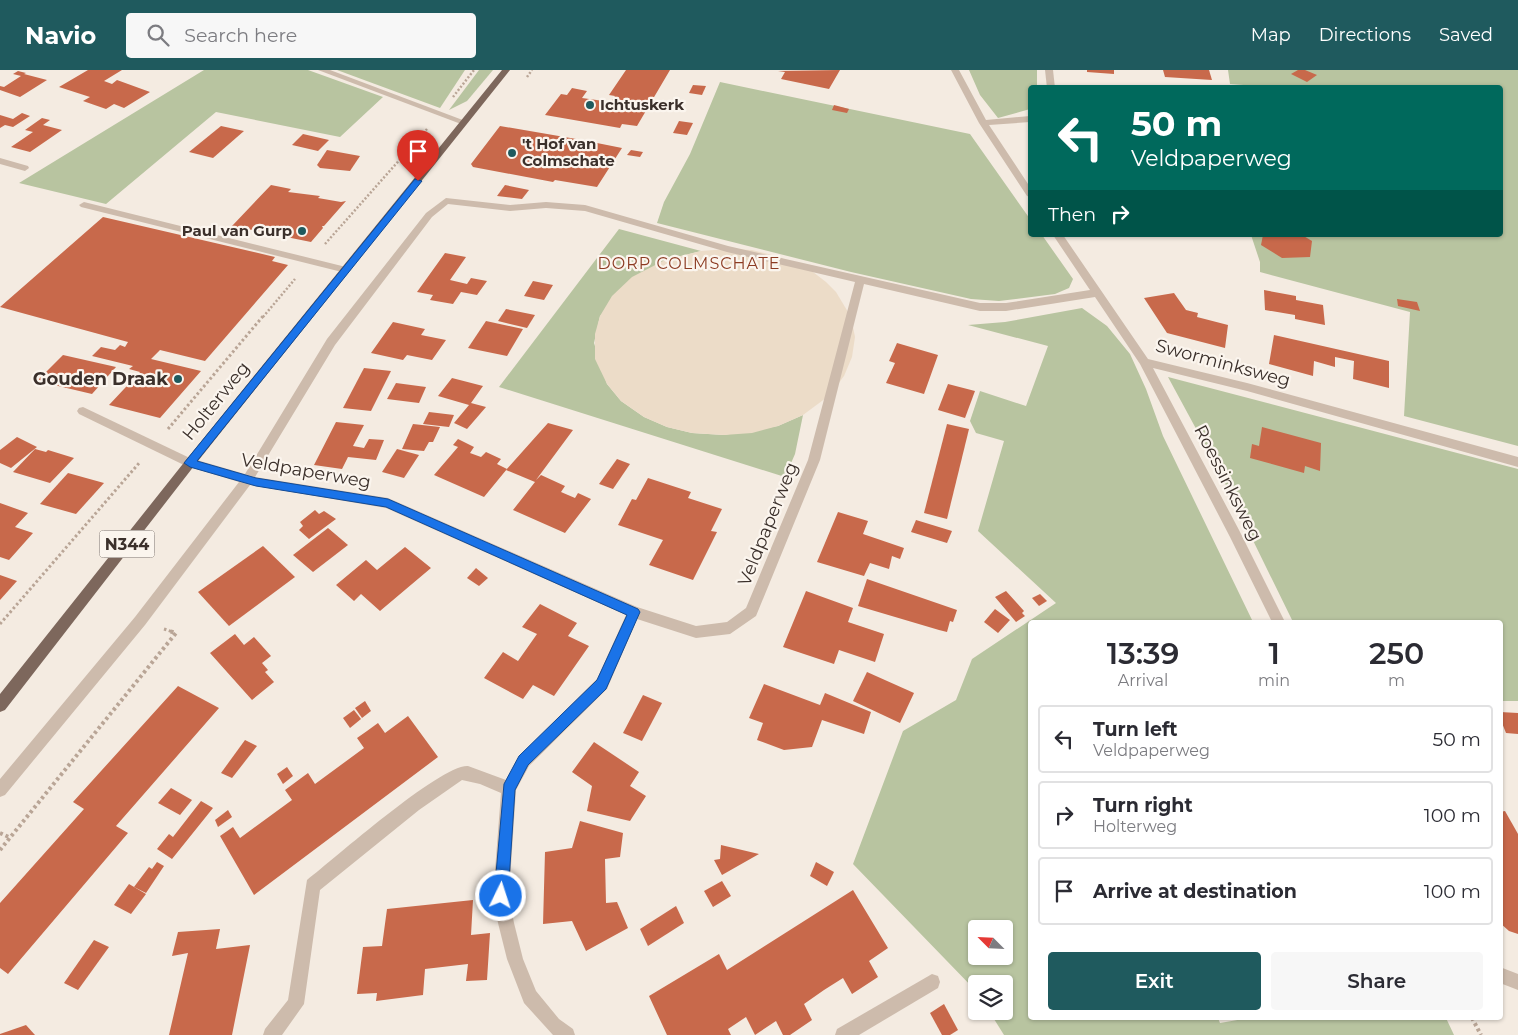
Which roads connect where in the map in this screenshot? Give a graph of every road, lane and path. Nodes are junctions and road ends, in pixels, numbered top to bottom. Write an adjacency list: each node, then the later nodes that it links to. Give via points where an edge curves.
1 (322, 70): 7 (street)
2 (474, 70): 7 (path, Holterweg)
3 (506, 70): 9 (main road, Holterweg / N344)
4 (955, 70): 10 (street)
5 (1049, 70): 6 (street)
6 (1051, 85)
7 (441, 113): 9 (street); 16 (path, Holterweg)
8 (1028, 119): 10 (street)
9 (464, 122): 17 (main road, Holterweg / N344)
10 (983, 123): 13 (street)
11 (0, 161): 12 (street)
12 (25, 168)
13 (1028, 191)
14 (84, 205): 16 (street)
15 (1059, 237): 19 (street, Sworminksweg)
16 (311, 260): 17 (street); 22 (path, Holterweg)
17 (346, 270): 24 (main road, Holterweg / N344)
18 (860, 281): 19 (street, via 980,307 1006,307); 25 (street, via 727,249 635,220 565,205 510,208 446,201 429,215 331,342); 26 (street, Veldpaperweg, via 814,460 751,612 730,628 696,632)
19 (1096, 292): 20 (street, Sworminksweg)
20 (1144, 362): 23 (street, Sworminksweg); 27 (street, Roessinksweg)
21 (83, 411): 22 (street, Veldpaperweg)
22 (154, 446): 24 (street, Veldpaperweg); 28 (path, Holterweg)
23 (1518, 462)
24 (190, 463): 25 (street, Veldpaperweg); 29 (main road, Holterweg / N344)
25 (248, 479): 26 (street, Veldpaperweg, via 388,503); 31 (street, via 184,566)
26 (634, 612): 30 (street, via 602,684 524,760)
27 (1277, 620)
28 (0, 624)
29 (0, 705)
30 (509, 789): 38 (street, via 460,773 434,789 313,886 296,1004); 39 (street, via 501,896 506,923 515,959 530,997 553,1025)
31 (0, 790)
32 (0, 833): 33 (path)
33 (11, 838)
34 (1503, 976): 36 (street)
35 (932, 982): 40 (street)
36 (1518, 982)
37 (1473, 1020): 41 (path)
38 (271, 1035)
39 (567, 1035)
40 (844, 1035)
41 (1481, 1035)

